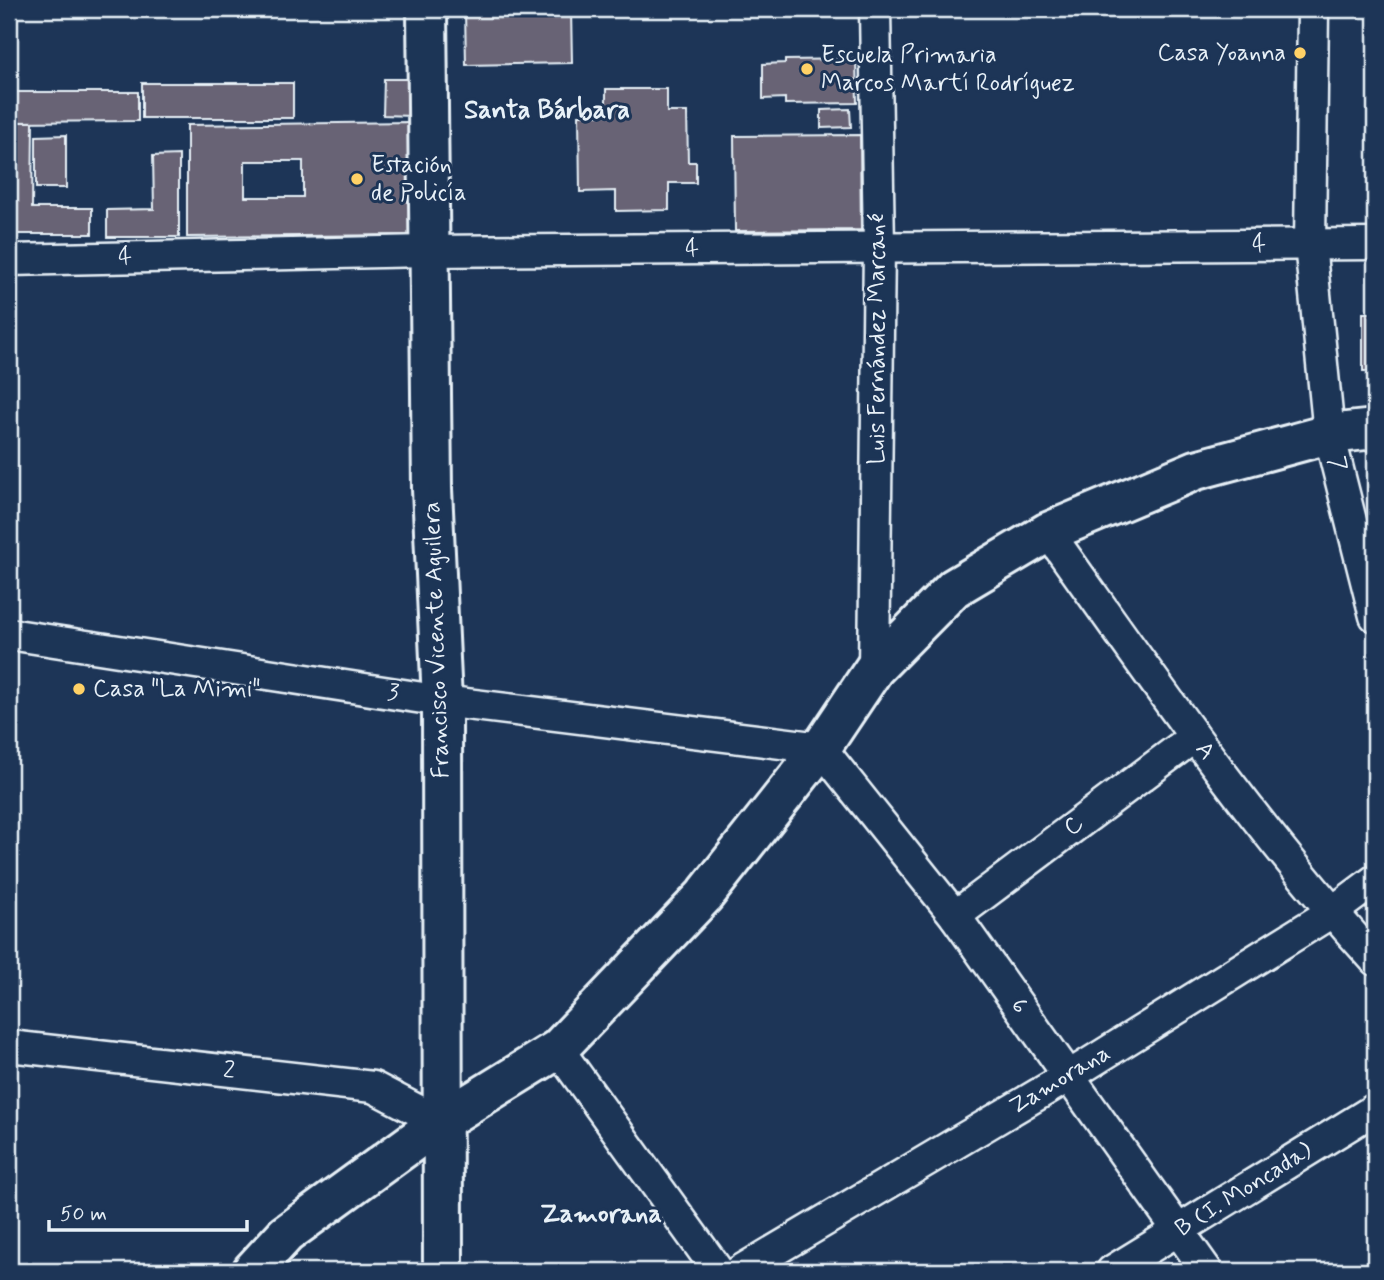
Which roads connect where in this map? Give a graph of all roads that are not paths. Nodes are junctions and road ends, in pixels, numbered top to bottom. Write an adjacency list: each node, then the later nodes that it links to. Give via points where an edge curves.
1 (426, 9): 7 (main road, Francisco Vicente Aguilera)
2 (875, 9): 6 (street, Luis Fernández Marcané)
3 (1313, 9): 4 (street, 7)
4 (1310, 244): 5 (street, 4); 6 (street, 4); 10 (street, 7)
5 (1375, 244)
6 (879, 247): 7 (street, 4); 14 (street, Luis Fernández Marcané)
7 (427, 251): 8 (street, 4); 15 (main road, Francisco Vicente Aguilera)
8 (9, 260)
9 (1375, 429): 10 (main road)
10 (1329, 434): 11 (main road, via 1196,470); 12 (street, 7)
11 (1048, 532): 14 (main road, via 954,588); 16 (street, A)
12 (1375, 616)
13 (9, 634): 15 (street, 3)
14 (874, 669): 17 (main road)
15 (442, 701): 17 (street, 3); 26 (main road, Francisco Vicente Aguilera)
16 (1194, 737): 19 (street, A); 20 (street, C)
17 (821, 748): 20 (street, 6); 23 (main road, via 704,895)
18 (1375, 880): 19 (street, Zamorana)
19 (1332, 912): 21 (street, A); 24 (street, Zamorana)
20 (955, 916): 24 (street, 6)
21 (1375, 960)
22 (9, 1046): 26 (street, 2, via 373,1087)
23 (558, 1049): 26 (main road); 30 (street)
24 (1069, 1076): 27 (street, 6); 31 (street, Zamorana)
25 (1375, 1109): 27 (street, B (I. Moncada))
26 (440, 1122): 28 (main road, via 286,1234); 29 (main road, Francisco Vicente Aguilera)
27 (1177, 1232): 32 (street, B (I. Moncada)); 33 (street, 6)
28 (252, 1271)
29 (443, 1271)
30 (718, 1271)
31 (740, 1271)
32 (1112, 1271)
33 (1207, 1271)

